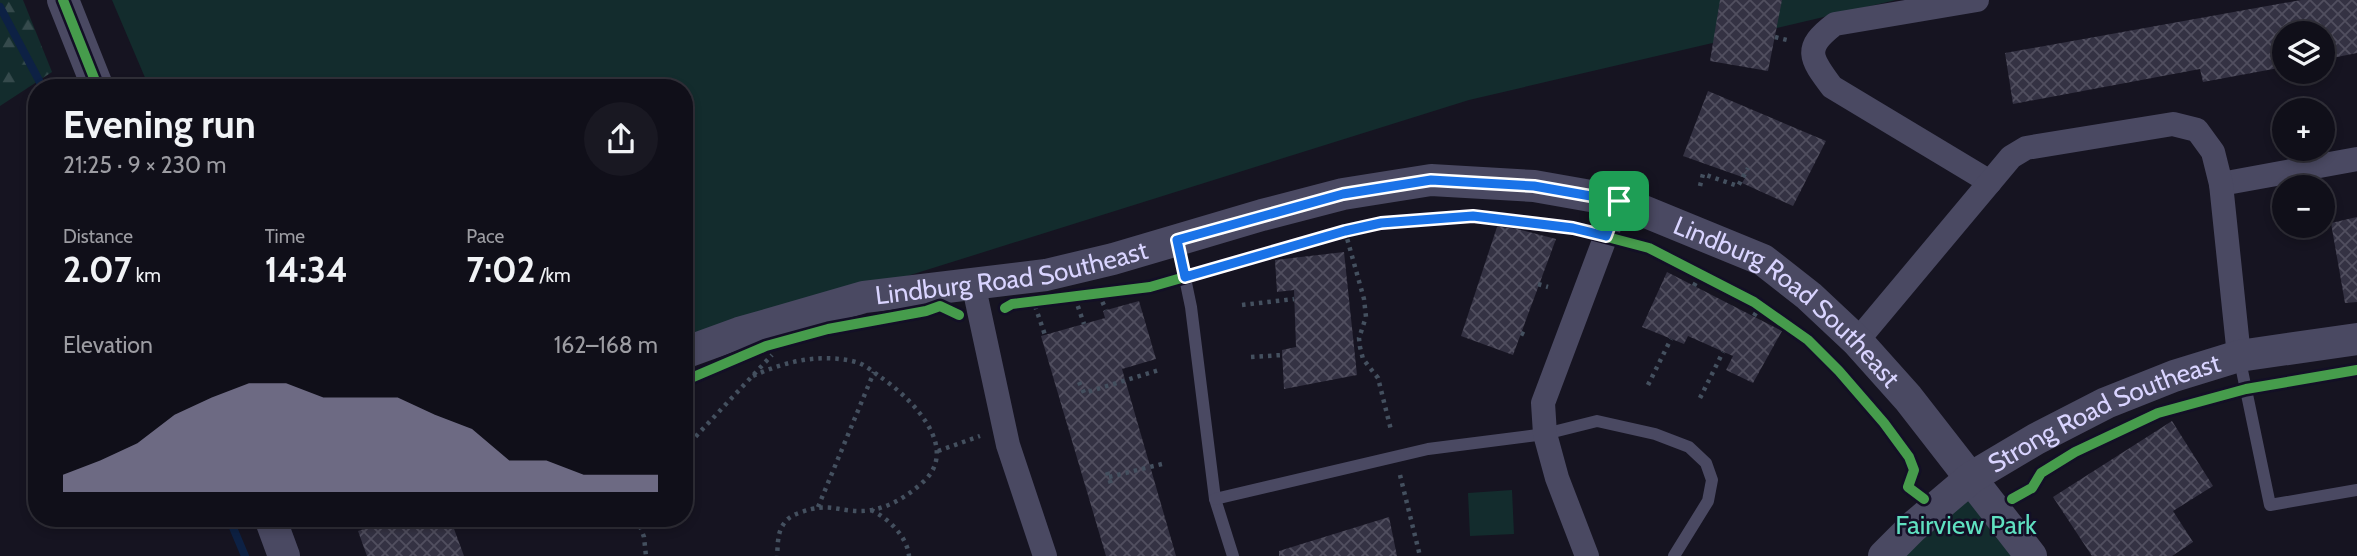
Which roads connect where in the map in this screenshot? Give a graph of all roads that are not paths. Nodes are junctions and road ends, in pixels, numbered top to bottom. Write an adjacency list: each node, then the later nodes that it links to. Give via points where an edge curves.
1 (63, 0): 3 (street)
2 (1976, 0): 5 (street, via 1835,24 1817,38 1812,51 1832,87)
3 (95, 79)
4 (2357, 159): 6 (street)
5 (1990, 182): 6 (street, via 2011,157 2026,148 2173,124 2197,130 2213,152); 11 (street)
6 (2221, 184): 13 (street)
7 (1619, 201): 8 (street, Lindburg Road Southeast, via 1534,186 1431,180 1343,194); 11 (street, Lindburg Road Southeast, via 1763,260); 14 (street, via 1543,403)
8 (1177, 240): 9 (street, Lindburg Road Southeast, via 1046,275); 17 (lane, via 1191,307)
9 (973, 283): 12 (street, Lindburg Road Southeast, via 863,297); 20 (street, via 1004,427)
10 (2357, 339): 13 (street, Strong Road Southeast)
11 (1857, 341): 15 (street, Lindburg Road Southeast)
12 (693, 350)
13 (2239, 356): 15 (street, Strong Road Southeast, via 2106,403); 16 (lane, via 2270,505)
14 (1545, 434): 17 (lane, via 1428,449); 22 (street); 23 (lane, via 1597,421 1656,434 1689,447 1706,463 1712,480 1707,501)
15 (1972, 477): 24 (street, Strong Road Southeast); 25 (street, Lindburg Road Southeast)
16 (2357, 489)
17 (1215, 499): 21 (lane)
18 (273, 527): 19 (street)
19 (284, 556)
20 (1045, 556)
21 (1233, 556)
22 (1587, 556)
23 (1674, 556)
24 (1884, 556)
25 (2031, 556)

